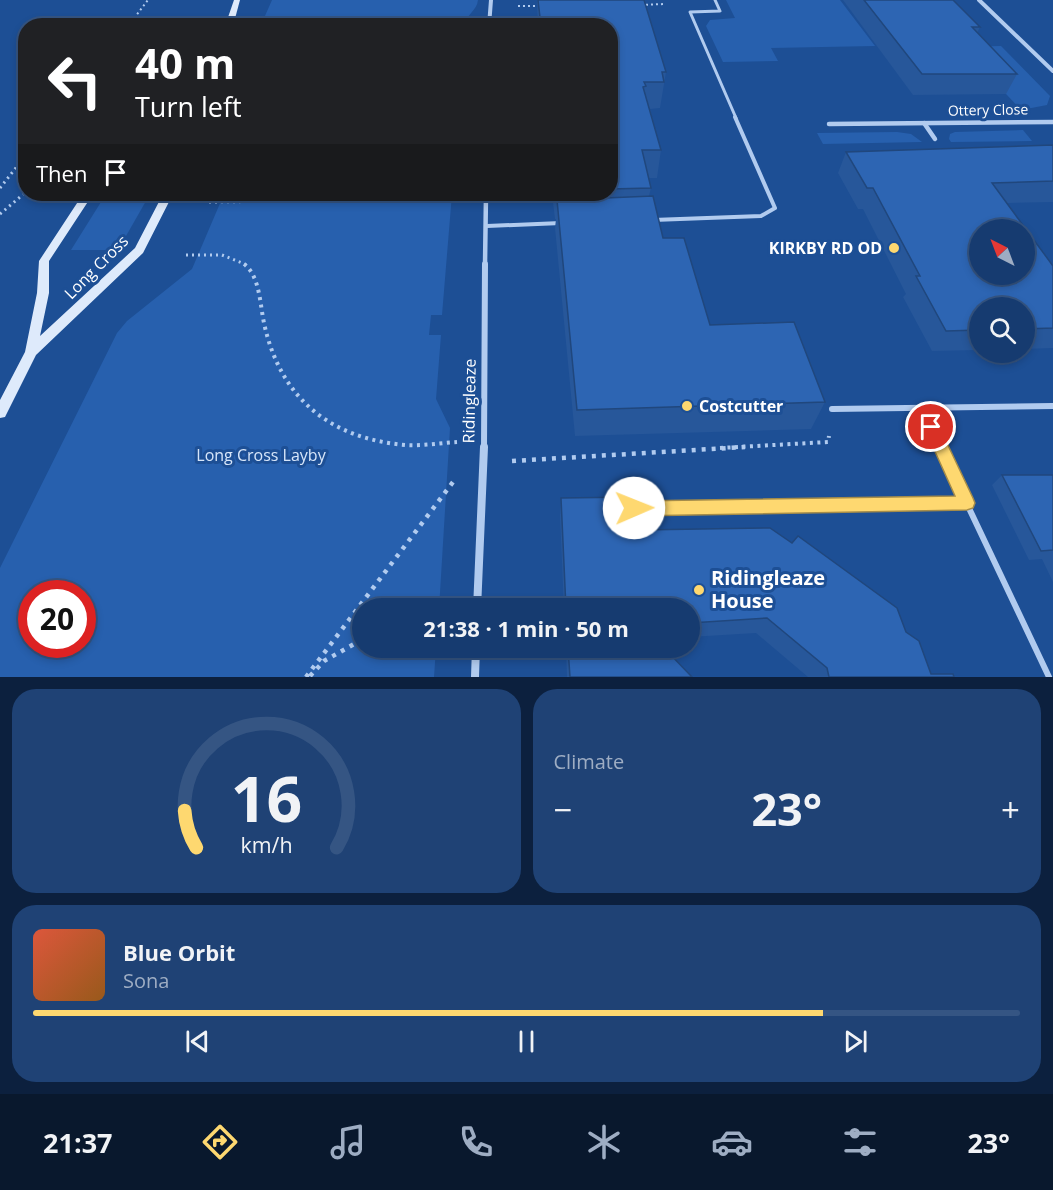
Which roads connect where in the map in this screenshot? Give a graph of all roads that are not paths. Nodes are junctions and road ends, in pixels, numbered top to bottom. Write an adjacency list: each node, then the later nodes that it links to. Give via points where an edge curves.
1 (237, 0): 5 (street)
2 (491, 0): 6 (street)
3 (715, 0): 15 (lane, via 720,11 690,12 775,208 761,216)
4 (979, 0): 7 (street)
5 (231, 18)
6 (490, 18)
7 (1053, 71)
8 (1053, 122): 9 (street, Ottery Close)
9 (924, 123): 10 (street, Ottery Close); 11 (street, Ottery Close)
10 (829, 124)
11 (935, 140)
12 (83, 201): 18 (street, Long Cross, via 44,261 43,293)
13 (164, 201): 18 (street, Long Cross, via 139,250)
14 (486, 201): 17 (street, Ridingleaze)
15 (642, 220)
16 (571, 223): 17 (lane)
17 (487, 226): 25 (street, Ridingleaze)
18 (31, 352): 22 (street, Long Cross)
19 (1053, 406): 20 (street)
20 (922, 408): 21 (street); 23 (lane)
21 (832, 409)
22 (0, 413)
23 (967, 503): 24 (lane); 28 (lane)
24 (634, 508)
25 (477, 598)
26 (476, 658): 27 (street)
27 (475, 677)
28 (1049, 677)

